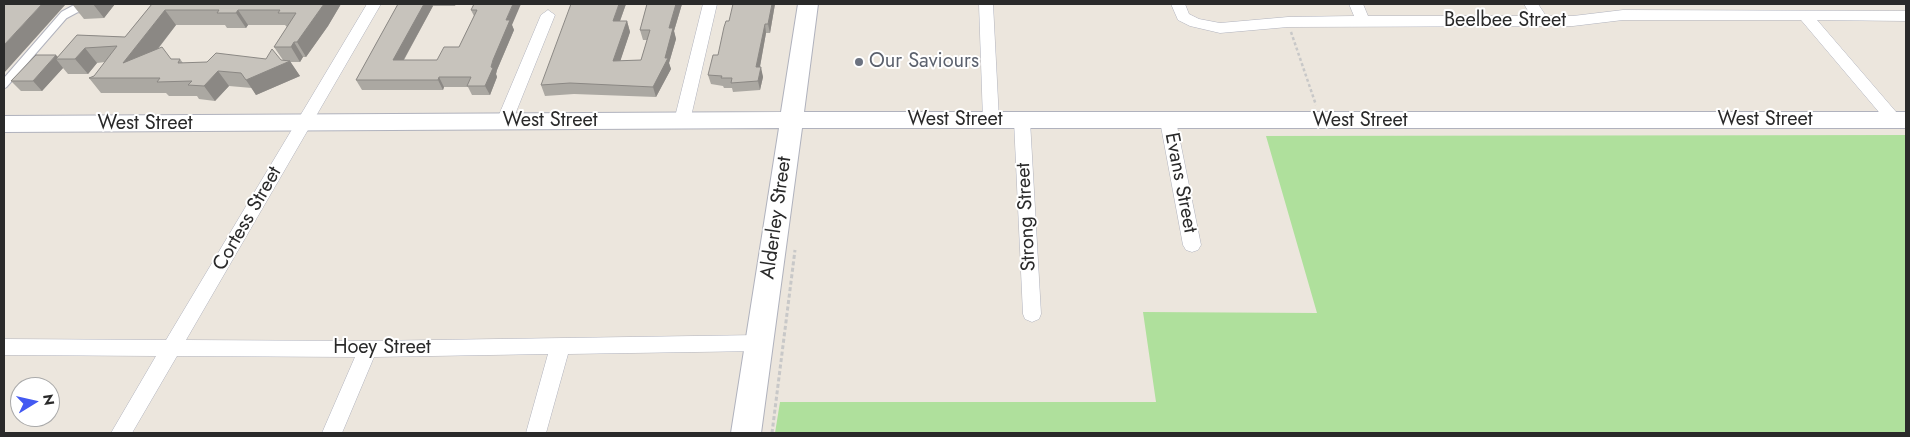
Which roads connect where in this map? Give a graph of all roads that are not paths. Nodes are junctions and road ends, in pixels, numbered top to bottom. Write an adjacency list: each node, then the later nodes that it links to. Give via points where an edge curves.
1 (374, 4): 23 (street, Cortess Street)
2 (710, 4): 16 (street)
3 (808, 4): 17 (main road, Alderley Street)
4 (986, 4): 18 (street)
5 (1178, 4): 13 (street, Beelbee Street, via 1183,18 1220,28 1288,22)
6 (1356, 4): 13 (street)
7 (1531, 4): 14 (street)
8 (87, 9): 15 (lane, via 77,8 64,14)
9 (1765, 10): 11 (street, Beelbee Street); 14 (street, Beelbee Street)
10 (548, 15): 22 (street)
11 (1805, 16): 12 (street, Beelbee Street); 19 (street)
12 (1906, 16)
13 (1363, 21): 14 (street, Beelbee Street)
14 (1540, 21)
15 (4, 84)
16 (682, 120): 17 (main road, West Street); 22 (main road, West Street)
17 (791, 120): 18 (main road, West Street); 27 (main road, Alderley Street)
18 (991, 120): 20 (main road, West Street)
19 (1901, 120): 21 (main road, West Street)
20 (1022, 121): 21 (main road, West Street); 26 (street, Strong Street)
21 (1168, 121): 25 (street, Evans Street)
22 (504, 122): 23 (main road, West Street)
23 (305, 123): 24 (main road, West Street); 28 (street, Cortess Street)
24 (4, 124)
25 (1192, 245)
26 (1032, 314)
27 (759, 343): 30 (street, Hoey Street); 35 (main road, Alderley Street)
28 (173, 346): 29 (street, Hoey Street); 31 (street, Hoey Street); 32 (street, Cortess Street)
29 (4, 347)
30 (560, 347): 31 (street, Hoey Street); 34 (street)
31 (368, 349): 33 (street)
32 (121, 433)
33 (332, 433)
34 (536, 433)
35 (746, 433)

